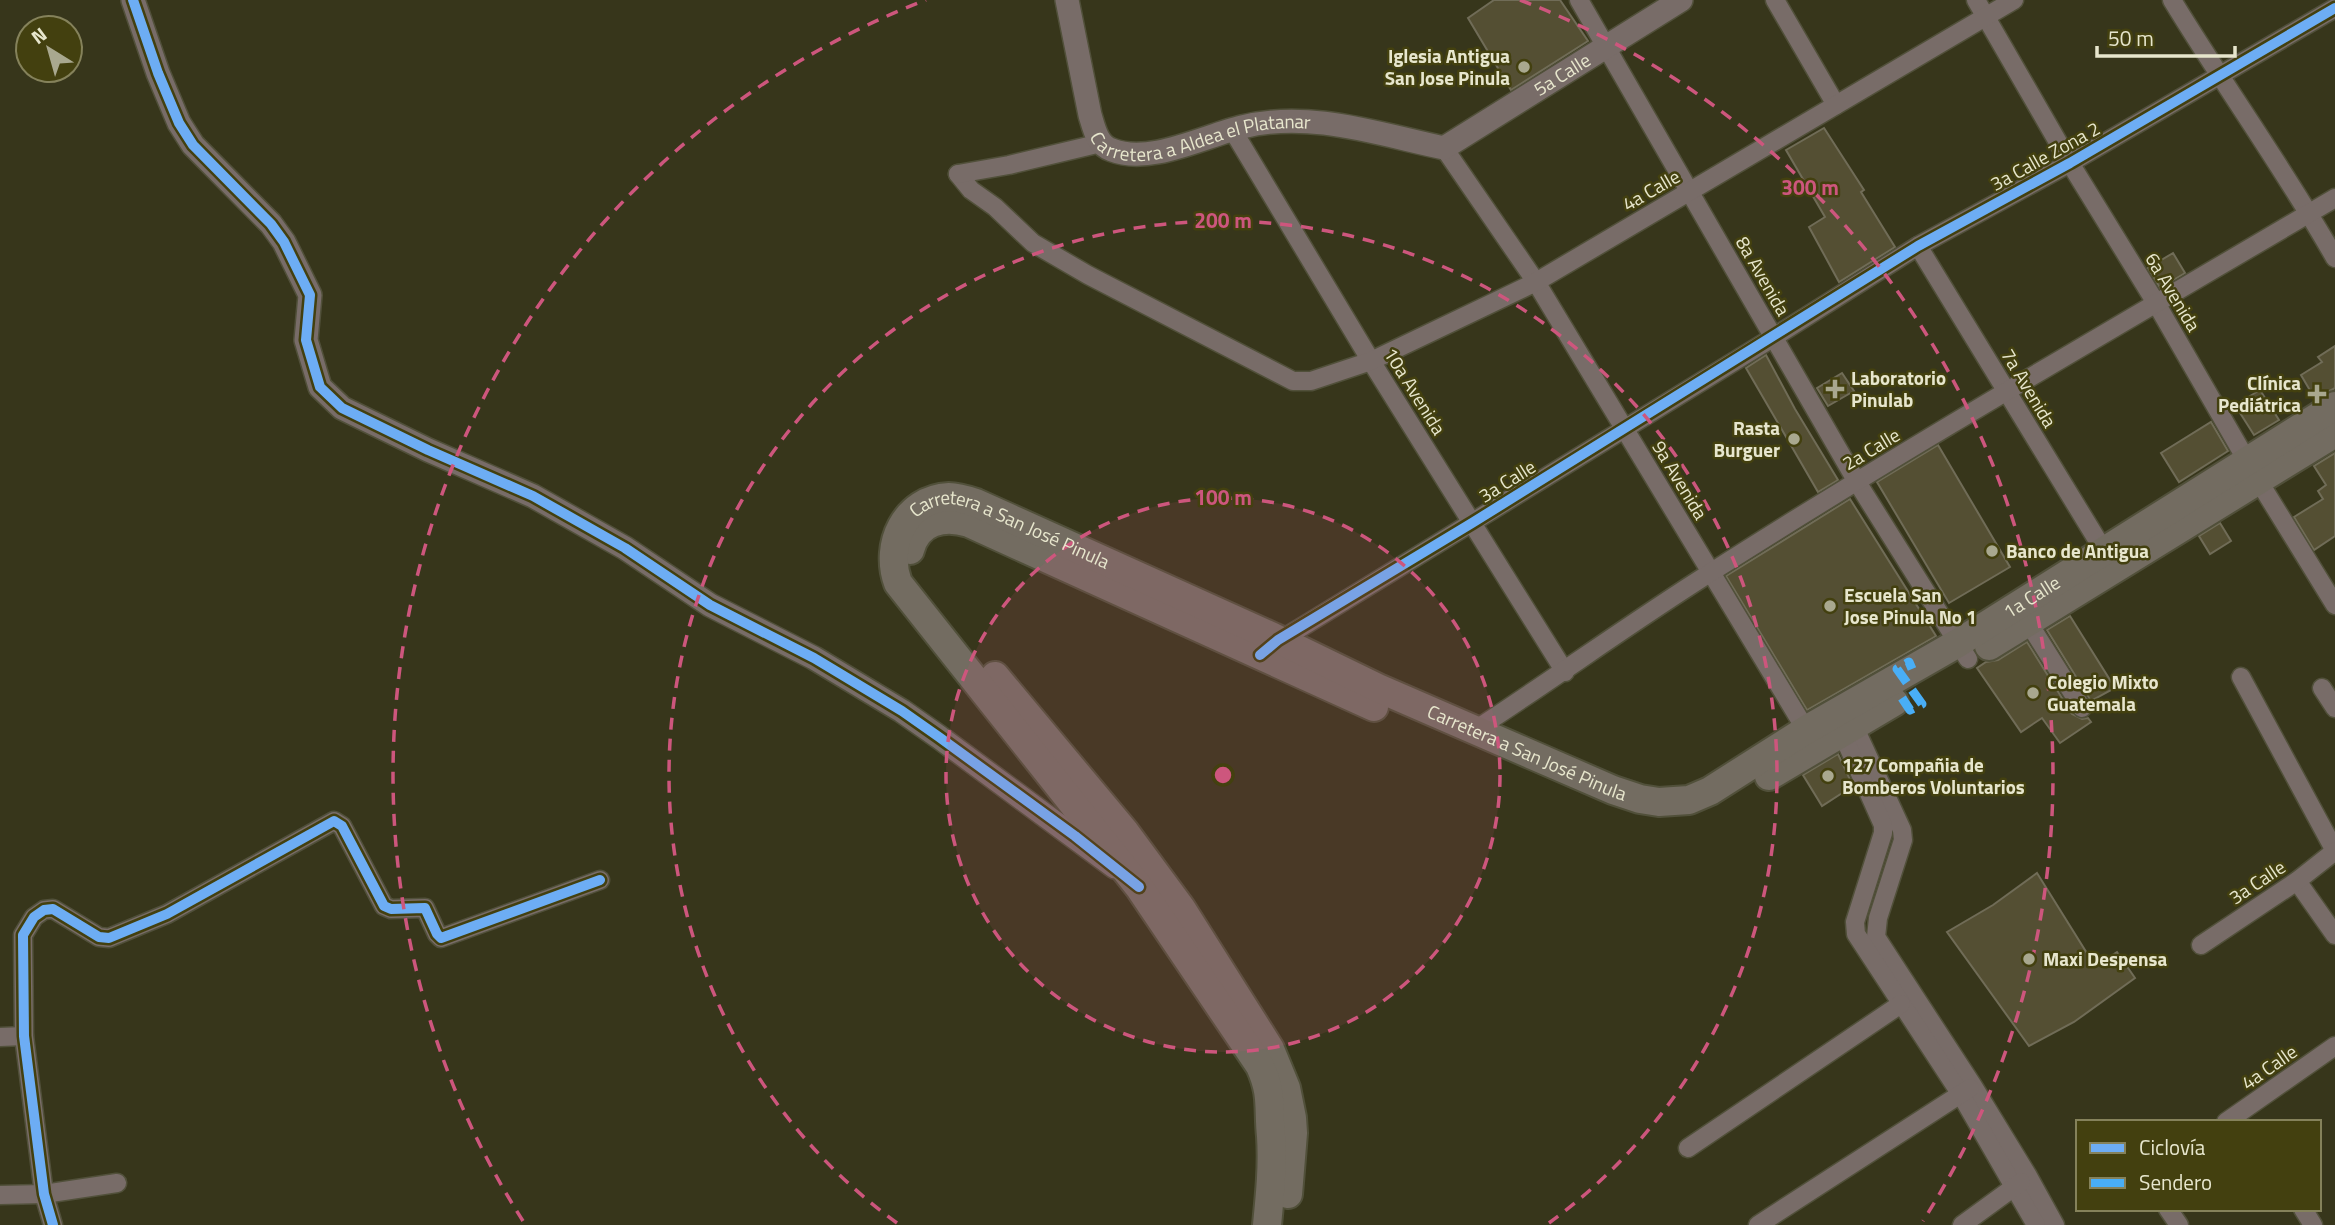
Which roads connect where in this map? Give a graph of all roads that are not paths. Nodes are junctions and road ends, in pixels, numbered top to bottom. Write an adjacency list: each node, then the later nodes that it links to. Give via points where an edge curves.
1 (133, 0): 52 (street, via 179,123 285,242 310,295 306,340 320,387 342,408 533,496 625,548 710,605 814,658 930,730)
2 (1068, 0): 15 (street, Carretera a Aldea el Platanar, via 1090,115)
3 (1579, 0): 11 (street, 8a Avenida)
4 (1681, 0): 11 (street, 5a Calle)
5 (1775, 0): 13 (street)
6 (1976, 0): 10 (street, 6a Avenida)
7 (2014, 0): 10 (street, 4a Calle)
8 (2172, 0): 12 (street)
9 (2335, 8): 12 (street, 3a Calle Zona 2)
10 (1986, 17): 13 (street, 4a Calle); 17 (street, 6a Avenida)
11 (1607, 46): 16 (street, 5a Calle); 18 (street, 8a Avenida)
12 (2219, 78): 17 (street, 3a Calle Zona 2); 20 (street)
13 (1836, 105): 18 (street, 4a Calle)
14 (1232, 130): 15 (street, Carretera a Aldea el Platanar, via 1146,156 1112,150); 16 (street, Carretera a Aldea el Platanar, via 1269,122 1328,122); 26 (street, 10a Avenida)
15 (1101, 143): 26 (street, 4a Calle, via 957,174 1032,243 1293,380 1311,381)
16 (1444, 148): 23 (street, 9a Avenida)
17 (2070, 163): 21 (street, 3a Calle Zona 2); 24 (street, 6a Avenida)
18 (1691, 192): 23 (street, 4a Calle); 25 (street, 8a Avenida)
19 (2335, 198): 20 (street, 2a Calle)
20 (2309, 213): 22 (street); 24 (street, 2a Calle)
21 (1918, 246): 25 (street, 3a Calle Zona 2); 27 (street, 7a Avenida)
22 (2335, 258)
23 (1536, 282): 26 (street, 4a Calle); 29 (street, 9a Avenida)
24 (2156, 303): 27 (street, 2a Calle); 31 (street, 6a Avenida)
25 (1774, 337): 29 (street, 3a Calle); 32 (street, 8a Avenida)
26 (1371, 361): 33 (street, 10a Avenida)
27 (2007, 392): 32 (street, 2a Calle); 34 (street, 7a Avenida)
28 (2335, 405): 31 (main road, 1a Calle)
29 (1624, 428): 33 (street, 3a Calle); 35 (street, 9a Avenida)
30 (2335, 433): 31 (main road, 1a Calle)
31 (2253, 470): 34 (main road, 1a Calle); 36 (street, 6a Avenida); 37 (main road, 1a Calle)
32 (1857, 482): 35 (street, 2a Calle); 39 (street, 8a Avenida)
33 (1472, 523): 38 (street, 3a Calle); 40 (street, 10a Avenida)
34 (2104, 551): 37 (main road, 1a Calle)
35 (1711, 572): 40 (street, 2a Calle); 47 (street, 9a Avenida)
36 (2335, 605)
37 (2022, 614): 39 (main road, 1a Calle); 43 (street)
38 (1269, 647): 46 (main road, Carretera a San José Pinula); 48 (main road, Carretera a San José Pinula, via 1371,706 1630,816 1684,820 1705,813); 52 (main road, Carretera a San José Pinula, via 965,499 948,497 926,503 902,525 893,554 898,583); 68 (main road, Carretera a San José Pinula, via 969,523 932,522 917,534 910,548 914,578 1125,832 1181,908 1270,1049 1292,1118)
39 (1963, 651): 45 (main road, 1a Calle); 47 (main road, 1a Calle)
40 (1565, 672): 46 (street, 2a Calle)
41 (2241, 677): 49 (street)
42 (2322, 688): 44 (street)
43 (2082, 708)
44 (2335, 708)
45 (1848, 729): 48 (main road, 1a Calle); 55 (street, via 1884,833 1855,922 1856,934); 59 (street, via 1902,830 1876,937)
46 (1475, 730): 48 (main road, Carretera a San José Pinula, via 1647,800 1689,800)
47 (1806, 730): 48 (main road, 1a Calle)
48 (1730, 788)
49 (2335, 851): 51 (street, 3a Calle)
50 (600, 880): 56 (street, via 441,938 425,908 384,906 342,827 334,821 167,914 109,938 99,937 53,909 34,916 23,935)
51 (2297, 881): 53 (street); 54 (street, 3a Calle)
52 (1139, 887): 67 (main road, Carretera a San José Pinula, via 1265,1078 1272,1143)
53 (2335, 935)
54 (2201, 945)
55 (1901, 1004): 59 (street); 61 (street)
56 (24, 1036): 57 (street); 64 (street)
57 (0, 1037)
58 (2335, 1046): 60 (street, 4a Calle)
59 (1966, 1089): 62 (street); 69 (street)
60 (2236, 1119)
61 (1688, 1148)
62 (2022, 1182): 70 (street); 71 (street); 72 (street)
63 (117, 1183): 64 (street)
64 (44, 1194): 65 (street); 66 (street)
65 (0, 1195)
66 (52, 1225)
67 (1268, 1225)
68 (1285, 1225)
69 (1758, 1225)
70 (1962, 1225)
71 (2036, 1225)
72 (2055, 1225)

